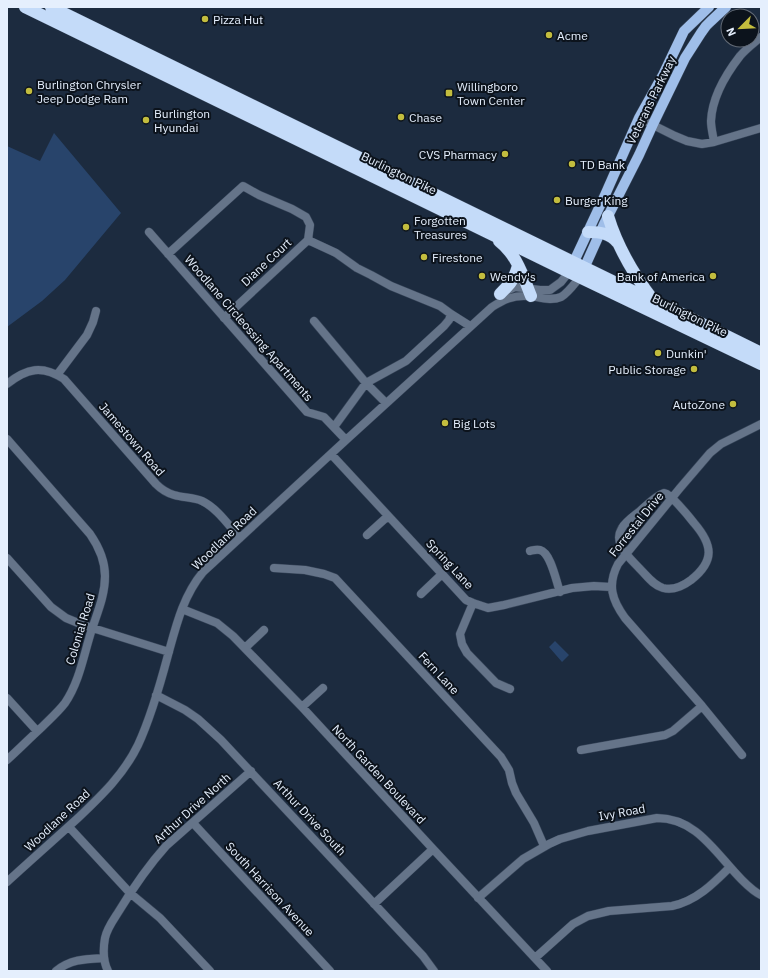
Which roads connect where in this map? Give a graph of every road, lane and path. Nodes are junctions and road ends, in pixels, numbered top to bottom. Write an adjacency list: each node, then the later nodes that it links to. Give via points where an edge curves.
1 (25, 7): 12 (highway, Burlington Pike)
2 (50, 7): 18 (highway, Burlington Pike)
3 (709, 7): 6 (main road, Veterans Parkway, via 684,31)
4 (726, 7): 7 (main road, Veterans Parkway, via 710,22 697,40 678,71)
5 (761, 37): 9 (street, via 740,57 719,92 711,120)
6 (639, 118): 7 (street); 13 (main road, Veterans Parkway, via 605,195)
7 (652, 125): 9 (street, via 687,141 702,144); 10 (main road, Veterans Parkway)
8 (761, 128): 9 (street)
9 (714, 142)
10 (608, 216): 13 (main road, Veterans Parkway); 15 (highway)
11 (149, 232): 16 (street, Woodlane Circleossing Apartments)
12 (488, 232): 17 (highway, via 511,252); 18 (highway, Burlington Pike)
13 (594, 232): 15 (highway, via 613,238); 18 (main road, Veterans Parkway)
14 (308, 240): 16 (street, Woodlane Circleossing Apartments, via 310,225 306,217 243,186); 23 (street, via 336,253 357,268 391,286 440,306); 25 (street, Diane Court)
15 (620, 245): 21 (highway, via 639,281)
16 (168, 254): 25 (street, Woodlane Circleossing Apartments)
17 (518, 266): 19 (highway); 20 (highway, via 512,282)
18 (577, 269): 19 (street, Woodlane Road, via 550,290); 19 (street, Woodlane Road, via 567,292 560,297 553,298); 21 (highway, Burlington Pike); 29 (highway, Burlington Pike)
19 (530, 292): 20 (street, Woodlane Road, via 515,287); 24 (street, Woodlane Road, via 500,301)
20 (500, 294): 24 (street, Woodlane Road)
21 (655, 302): 28 (highway, Burlington Pike)
22 (96, 311): 30 (street, via 87,335)
23 (451, 314): 27 (street); 31 (street, via 450,320 406,361)
24 (484, 314): 27 (street, Woodlane Road)
25 (224, 318): 35 (street, Woodlane Circleossing Apartments, via 307,412 324,417)
26 (314, 321): 31 (street)
27 (470, 326): 33 (street, Woodlane Road)
28 (761, 353)
29 (761, 364)
30 (56, 375): 32 (street, Jamestown Road, via 42,370 27,371); 42 (street, Jamestown Road, via 70,385 161,489 174,496 196,499 208,504)
31 (366, 383): 33 (street); 35 (street)
32 (7, 384)
33 (386, 403): 37 (street, Woodlane Road)
34 (761, 424): 39 (street, Forrestal Drive, via 715,448)
35 (334, 427): 37 (street, Woodlane Circleossing Apartments)
36 (7, 439): 53 (street, Colonial Road, via 85,529 100,551 104,563 105,586)
37 (346, 440): 38 (street, Woodlane Road)
38 (330, 454): 40 (street, Spring Lane); 42 (street, Woodlane Road)
39 (672, 498): 44 (street, Forrestal Drive); 44 (street, via 667,494 661,494 622,528 619,541); 44 (street, via 708,543 709,555 701,571 682,586 666,588 651,581)
40 (388, 516): 41 (street); 47 (street, Spring Lane)
41 (367, 535)
42 (240, 538): 52 (street, Woodlane Road, via 203,572 190,590)
43 (530, 551): 49 (street, via 537,549 545,553 551,562)
44 (626, 554): 48 (street, Forrestal Drive, via 614,571)
45 (7, 558): 53 (street, via 52,607 66,618)
46 (274, 568): 70 (street, Fern Lane, via 305,570 335,578 501,757 516,793)
47 (442, 574): 50 (street); 51 (street, Spring Lane, via 466,600)
48 (611, 586): 49 (street, Spring Lane, via 572,588); 61 (street, via 618,609)
49 (560, 592): 51 (street, Spring Lane, via 488,608)
50 (421, 594)
51 (473, 603): 58 (street, via 460,634 462,644 467,653 496,683)
52 (182, 609): 55 (street, North Garden Boulevard, via 217,623); 56 (street, Woodlane Road)
53 (92, 628): 56 (street); 63 (street, Colonial Road, via 71,692 59,710)
54 (264, 630): 55 (street)
55 (245, 648): 62 (street, North Garden Boulevard)
56 (169, 652): 59 (street, Woodlane Road)
57 (323, 688): 62 (street)
58 (510, 689)
59 (156, 695): 67 (street, Arthur Drive South, via 198,719); 69 (street, Woodlane Road, via 143,734 127,765)
60 (7, 698): 63 (street)
61 (702, 706): 64 (street, via 673,731 665,734); 65 (street)
62 (302, 707): 71 (street, North Garden Boulevard)
63 (37, 732): 66 (street, Colonial Road)
64 (581, 750)
65 (742, 755)
66 (7, 760)
67 (251, 771): 68 (street, Arthur Drive North); 77 (street, Arthur Drive South)
68 (193, 823): 74 (street, Arthur Drive North, via 161,852); 83 (street, South Harrison Avenue)
69 (69, 827): 73 (street, Woodlane Road); 74 (street)
70 (544, 846): 72 (street, Ivy Road, via 588,831 663,818 676,820 694,830); 76 (street, Ivy Road, via 518,863)
71 (433, 850): 76 (street, North Garden Boulevard); 77 (street)
72 (730, 867): 75 (street, Ivy Road); 79 (street, via 702,892 679,905 609,911 581,919)
73 (7, 882)
74 (130, 893): 78 (street, Arthur Drive North, via 105,937); 82 (street, via 160,918)
75 (761, 895)
76 (478, 898): 79 (street, North Garden Boulevard)
77 (374, 904): 84 (street, Arthur Drive South)
78 (104, 958): 80 (street, via 76,960); 81 (street, Arthur Drive North)
79 (535, 958): 85 (street, North Garden Boulevard)
80 (56, 971)
81 (108, 971)
82 (210, 971)
83 (330, 971)
84 (434, 971)
85 (546, 971)

